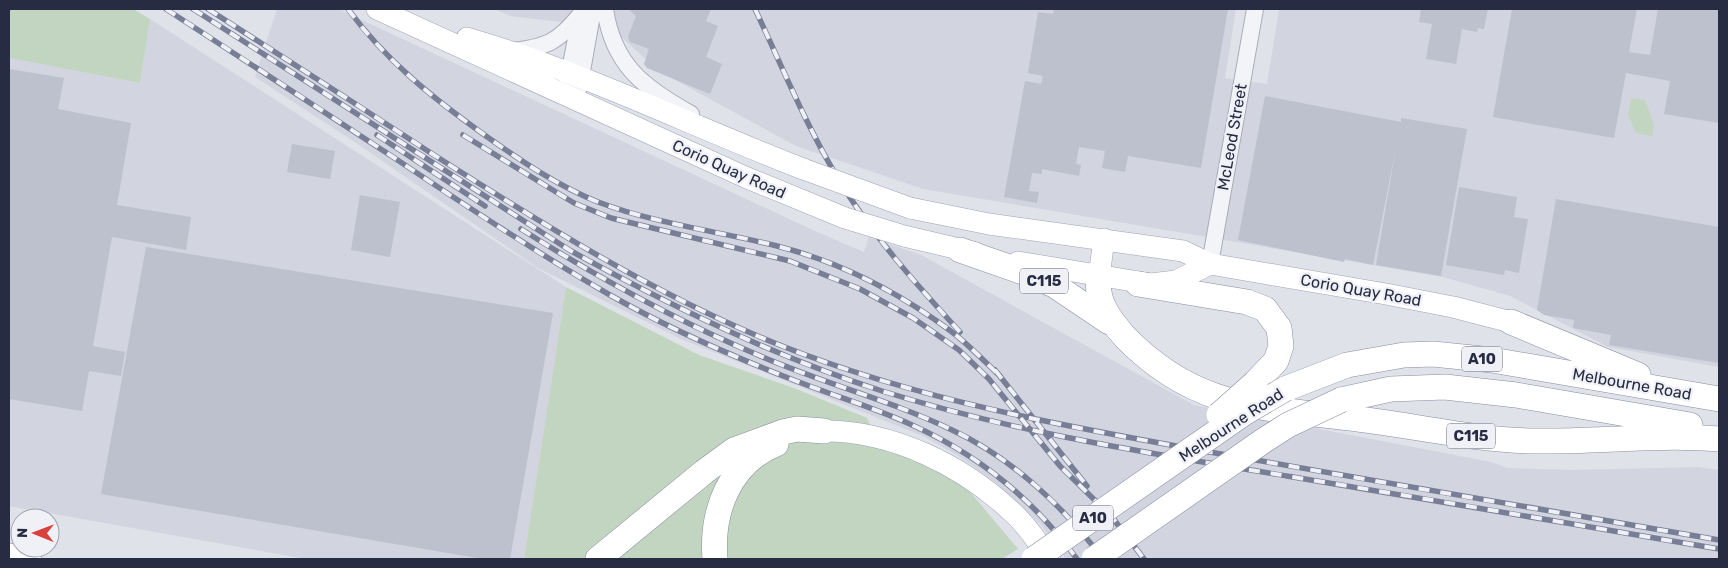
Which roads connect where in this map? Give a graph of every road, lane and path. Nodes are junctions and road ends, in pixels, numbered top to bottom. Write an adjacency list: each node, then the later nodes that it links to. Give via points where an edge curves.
1 (605, 9): 7 (street, via 609,31 618,52 641,82)
2 (1255, 9): 10 (street, McLeod Street)
3 (585, 10): 4 (street, via 554,42); 5 (street)
4 (512, 51): 5 (main road, Corio Quay Road / C115); 6 (main road, Corio Quay Road / C115, via 377,9)
5 (576, 76): 6 (street); 7 (main road, Corio Quay Road / C115)
6 (571, 96): 9 (main road, Corio Quay Road / C115, bridge, via 745,177 845,218)
7 (754, 150): 8 (main road, Corio Quay Road / C115, bridge, via 910,208 989,224)
8 (1104, 239): 10 (main road, Corio Quay Road / C115, via 1183,251); 11 (main road)
9 (960, 250): 11 (main road, Corio Quay Road / C115); 14 (highway, C115, via 1054,285)
10 (1210, 264): 12 (main road, Corio Quay Road, via 1176,281); 13 (main road, Corio Quay Road / C115, via 1454,307)
11 (1098, 277): 12 (main road, Corio Quay Road / C115); 14 (highway, via 1100,301)
12 (1138, 284): 20 (highway, C115, bridge, via 1247,302 1266,310 1279,328 1281,346 1276,360 1255,383)
13 (1511, 322): 15 (highway, C115)
14 (1119, 330): 19 (highway, C115, via 1158,366 1192,387 1225,400 1256,407 1500,439 1674,436)
15 (1682, 393): 16 (highway, Melbourne Road / A10); 20 (highway, Melbourne Road / A10, bridge, via 1485,359 1433,354 1397,356 1347,365 1285,389 1244,413)
16 (1719, 399)
17 (1719, 430): 21 (highway, Melbourne Road / A10, bridge, via 1560,402 1445,387 1391,389 1340,400 1288,425)
18 (824, 431): 24 (highway, via 797,429 734,450); 25 (highway, via 770,446 742,468 732,480 718,510 714,528); 27 (main road, via 879,437 948,466 1013,512)
19 (1719, 439)
20 (1153, 477): 26 (highway, Melbourne Road / A10, bridge)
21 (1145, 523): 28 (highway, Melbourne Road / A10, bridge); 29 (highway, bridge)
22 (9, 556): 23 (highway)
23 (29, 559)
24 (598, 559)
25 (715, 559)
26 (1034, 559)
27 (1050, 559)
28 (1094, 559)
29 (1105, 559)

